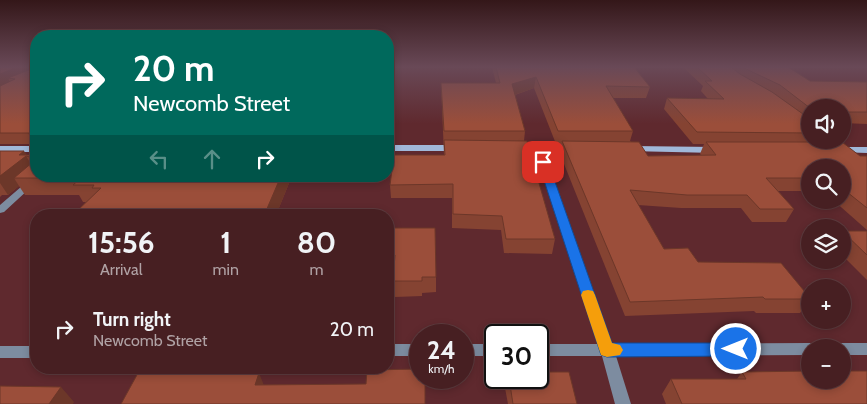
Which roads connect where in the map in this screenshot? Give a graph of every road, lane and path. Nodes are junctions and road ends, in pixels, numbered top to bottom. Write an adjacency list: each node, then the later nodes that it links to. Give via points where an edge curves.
1 (538, 147): 4 (main road); 5 (main road); 20 (street)
2 (394, 148): 3 (main road)
3 (463, 148)
4 (510, 148)
5 (587, 148)
6 (616, 148): 10 (main road)
7 (0, 149): 9 (main road)
8 (831, 149): 11 (main road)
9 (30, 150)
10 (725, 150)
11 (867, 150)
12 (32, 182): 13 (street)
13 (0, 210)
14 (801, 349): 20 (street)
15 (851, 349): 16 (street)
16 (867, 349)
17 (394, 350): 18 (street)
18 (409, 350)
19 (549, 350): 20 (street)
20 (607, 350): 23 (street)
21 (0, 352): 22 (street)
22 (30, 352)
23 (623, 404)

